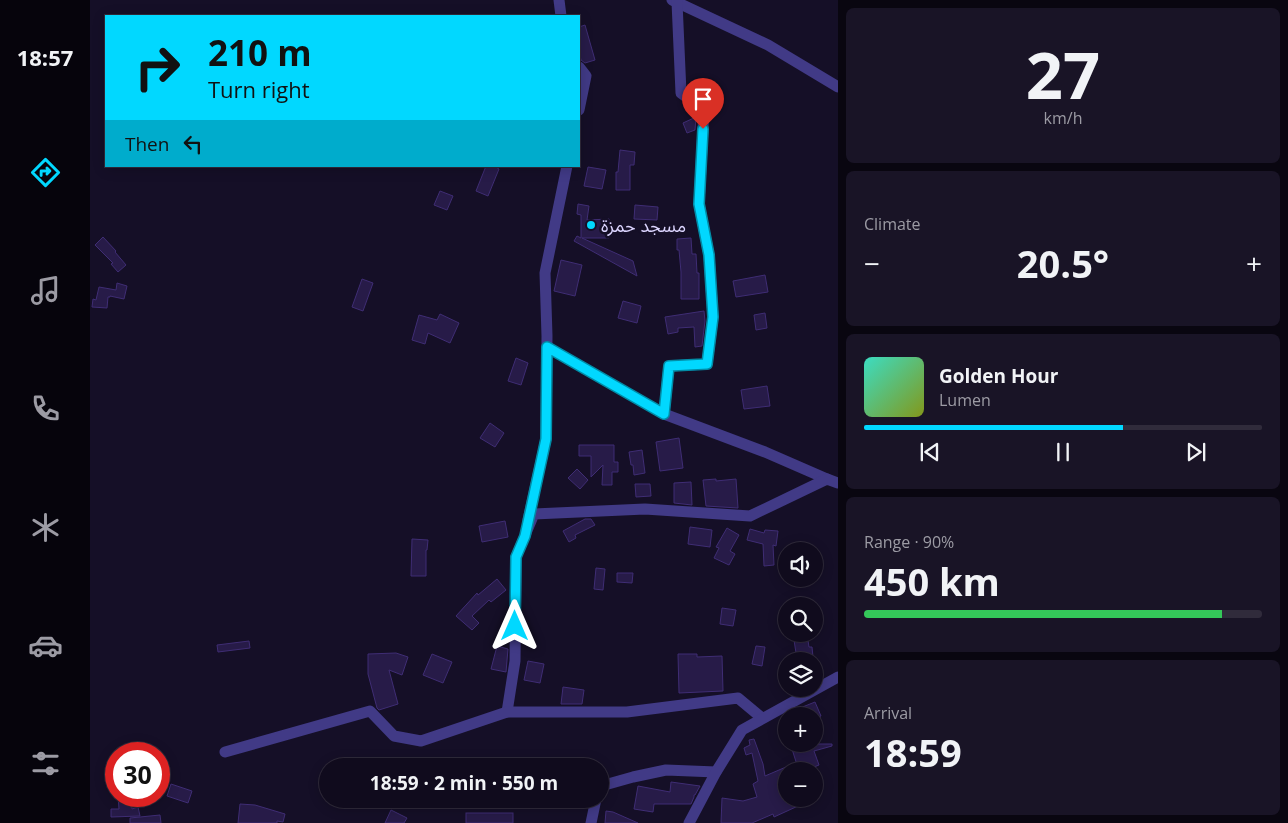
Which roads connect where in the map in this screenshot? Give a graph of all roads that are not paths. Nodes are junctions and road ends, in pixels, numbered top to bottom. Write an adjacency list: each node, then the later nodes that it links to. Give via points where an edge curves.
1 (559, 0): 3 (street)
2 (675, 1): 5 (street, via 768,45); 9 (street, via 681,93 704,110 699,204 709,255 713,317 707,364 669,366)
3 (561, 15)
4 (580, 68): 6 (street, via 586,76)
5 (838, 87)
6 (580, 105)
7 (567, 167): 8 (street, via 545,273)
8 (547, 347): 9 (street); 11 (street, via 546,439)
9 (664, 414): 10 (street)
10 (832, 481): 11 (street, via 750,516 646,509 534,514)
11 (525, 536): 13 (street, via 516,557 515,661)
12 (838, 677): 14 (street)
13 (507, 712): 14 (street, via 627,712 738,698); 15 (street, via 421,741 394,736 370,711)
14 (762, 718): 16 (street, via 742,730)
15 (225, 752)
16 (716, 772): 17 (street, via 666,770); 20 (street)
17 (609, 784)
18 (594, 808): 19 (street)
19 (591, 823)
20 (689, 823)

